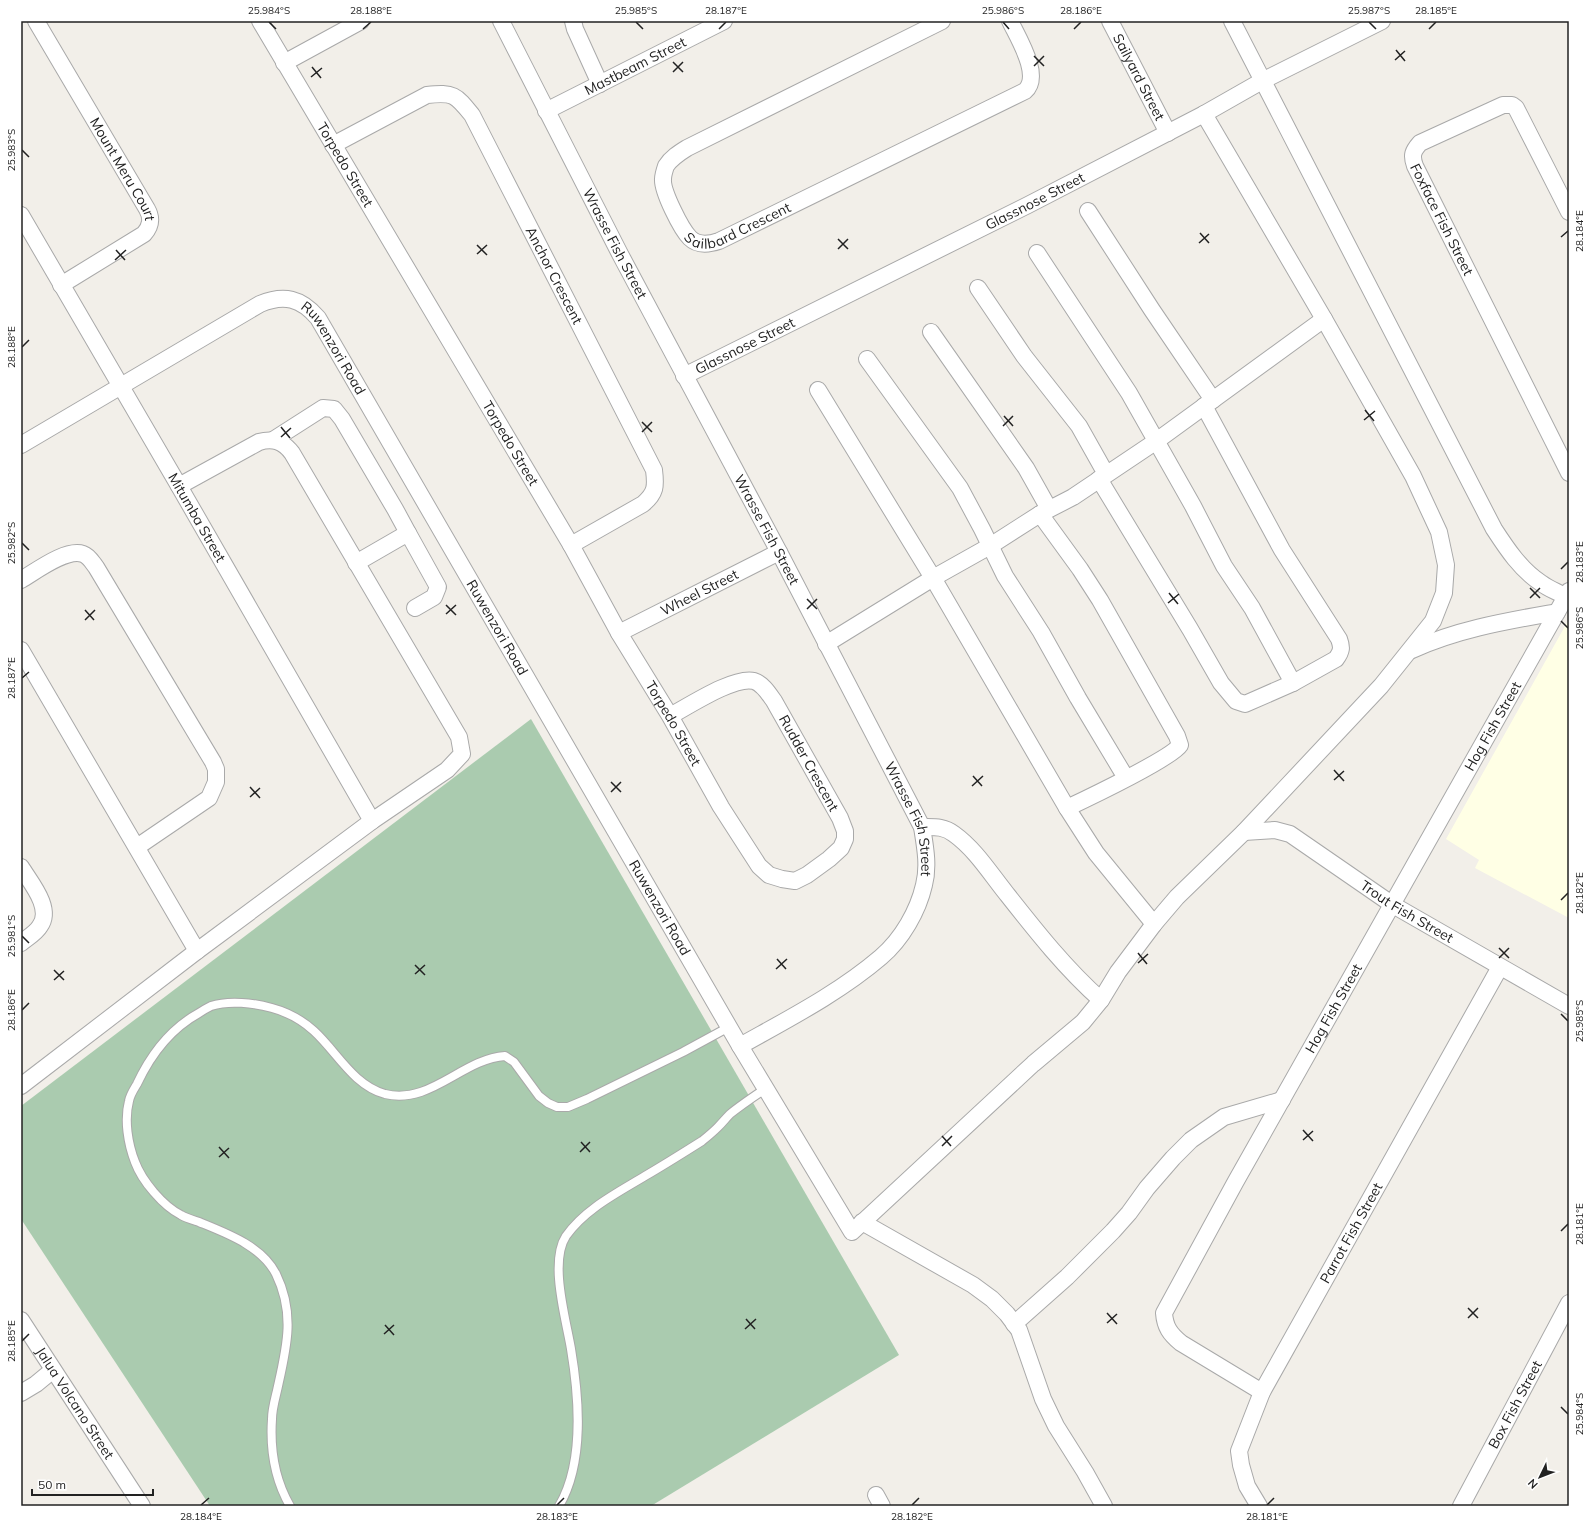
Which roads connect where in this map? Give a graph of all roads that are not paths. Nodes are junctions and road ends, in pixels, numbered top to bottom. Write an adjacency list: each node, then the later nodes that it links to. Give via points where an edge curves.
1 (36, 21): 23 (street, Mount Meru Court, via 150,217 150,224 144,234)
2 (260, 21): 12 (street, Torpedo Street)
3 (361, 21): 12 (street)
4 (501, 21): 15 (street, Wrasse Fish Street)
5 (573, 21): 14 (street)
6 (724, 21): 14 (street, Mastbeam Street)
7 (942, 21): 8 (street, Sailbard Crescent, via 675,155 666,167 663,179 676,216 690,238 708,244 719,241 1025,91 1032,81 1031,68)
8 (1010, 21)
9 (1110, 21): 17 (street, Sailyard Street)
10 (1232, 21): 13 (street)
11 (1382, 21): 13 (street, Glassnose Street)
12 (284, 63): 18 (street, Torpedo Street)
13 (1262, 81): 16 (street, Glassnose Street); 46 (street, via 1494,529 1524,569 1542,584)
14 (600, 84): 15 (street, Mastbeam Street)
15 (546, 111): 28 (street, Wrasse Fish Street)
16 (1204, 114): 17 (street, Glassnose Street); 25 (street)
17 (1168, 133): 28 (street, Glassnose Street)
18 (333, 145): 40 (street, Torpedo Street); 40 (street, Anchor Crescent, via 428,95 445,93 460,99 472,115 654,470 652,496 643,504)
19 (1088, 211): 31 (street)
20 (1569, 212): 35 (street, Foxface Fish Street, via 1516,108 1512,105 1503,105 1420,143 1413,150 1415,166)
21 (21, 216): 23 (street, Mitumba Street)
22 (1037, 253): 33 (street, via 1129,393)
23 (61, 285): 29 (street, Mitumba Street)
24 (978, 288): 36 (street, via 1024,356 1079,426)
25 (1324, 319): 31 (street); 52 (street, via 1413,476 1439,532 1446,565 1444,593 1433,621)
26 (931, 332): 38 (street, via 1026,468)
27 (867, 359): 41 (street, via 956,482)
28 (684, 376): 42 (street, Wrasse Fish Street)
29 (121, 386): 34 (street, Ruwenzori Road); 37 (street, Mitumba Street); 70 (street, Ruwenzori Road, via 260,304 276,298 293,300 313,312)
30 (818, 390): 44 (street)
31 (1208, 403): 33 (street); 53 (street, via 1282,550 1342,647 1336,659)
32 (274, 440): 37 (street, via 259,442); 39 (street, via 323,408 334,409); 43 (street, via 285,445 292,453)
33 (1156, 442): 36 (street); 53 (street, via 1224,566 1266,630)
34 (22, 443)
35 (1569, 473)
36 (1102, 477): 38 (street); 53 (street, via 1228,694 1236,702 1244,704)
37 (179, 486): 57 (street, Mitumba Street)
38 (1045, 511): 41 (street); 55 (street, via 1100,600 1179,741 1178,748)
39 (408, 533): 43 (street); 47 (street, via 438,587 434,597)
40 (571, 545): 49 (street, Torpedo Street)
41 (990, 546): 44 (street); 55 (street, via 1005,576 1041,632)
42 (779, 552): 49 (street, Wheel Street); 50 (street, Wrasse Fish Street)
43 (356, 563): 57 (street, via 459,737 462,754 446,770)
44 (933, 578): 50 (street); 56 (street)
45 (21, 580): 60 (street, via 62,556 78,553 87,556 213,762 217,775 209,798)
46 (1568, 594): 48 (street, Hog Fish Street)
47 (415, 608)
48 (1557, 612): 52 (street, via 1457,633); 63 (street, Hog Fish Street)
49 (619, 633): 54 (street, Torpedo Street)
50 (826, 644): 58 (street, Wrasse Fish Street)
51 (21, 650): 60 (street)
52 (1408, 652): 59 (street, via 1380,686)
53 (1293, 683)
54 (670, 716): 61 (street, Torpedo Street); 61 (street, Rudder Crescent, via 730,684 742,681 755,682 762,686 774,701 840,818 846,839 841,848 829,859 795,881 769,875)
55 (1126, 778): 56 (street)
56 (1067, 808): 64 (street, via 1096,853)
57 (372, 821): 66 (street)
58 (922, 827): 68 (street, via 943,828 963,842 1043,940); 71 (street, Wrasse Fish Street, via 926,858 925,884 914,913 900,936 882,956 842,985)
59 (1244, 832): 63 (street, Trout Fish Street, via 1275,830 1290,834); 64 (street, via 1177,897)
60 (137, 847): 66 (street)
61 (759, 866)
62 (21, 867): 65 (street, via 44,912 40,927)
63 (1393, 905): 67 (street, Trout Fish Street); 74 (street, Hog Fish Street)
64 (1154, 924): 68 (street, via 1118,972)
65 (21, 942)
66 (197, 951): 72 (street)
67 (1500, 967): 69 (street, Trout Fish Street); 81 (street, Parrot Fish Street)
68 (1101, 1000): 75 (street, via 1083,1022 1033,1064)
69 (1569, 1006)
70 (729, 1027): 71 (street, Ruwenzori Road); 83 (lane, via 568,1107 557,1107 539,1096 514,1062 505,1056 486,1060 423,1092 385,1094 361,1082 314,1032 298,1019 274,1009 252,1005 232,1003 211,1006 184,1022 161,1043 141,1074 129,1101 126,1129 135,1163 165,1204 181,1216 242,1240 257,1252 273,1268 283,1290 288,1318 285,1356 272,1425 275,1470)
71 (740, 1046): 73 (street, Ruwenzori Road)
72 (21, 1084)
73 (765, 1089): 75 (street, Ruwenzori Road); 84 (lane, via 729,1115 717,1129 702,1140 593,1209 566,1236 560,1248 558,1263 561,1291 578,1410 578,1441 566,1495)
74 (1282, 1100): 78 (street, via 1224,1117 1191,1140 1147,1188 1113,1231 1067,1277); 81 (street, Hog Fish Street, via 1164,1313 1165,1325 1171,1336)
75 (857, 1227): 78 (street, via 973,1285 992,1299)
76 (1569, 1303): 87 (street, Box Fish Street)
77 (21, 1320): 79 (street, Jalua Volcano Street)
78 (1014, 1324): 85 (street, via 1019,1330 1043,1399 1056,1426)
79 (53, 1370): 80 (street); 82 (street, Jalua Volcano Street)
80 (21, 1392)
81 (1262, 1392): 86 (street, Parrot Fish Street, via 1239,1451 1247,1486)
82 (142, 1506)
83 (290, 1506)
84 (560, 1506)
85 (1104, 1506)
86 (1259, 1506)
87 (1461, 1506)

